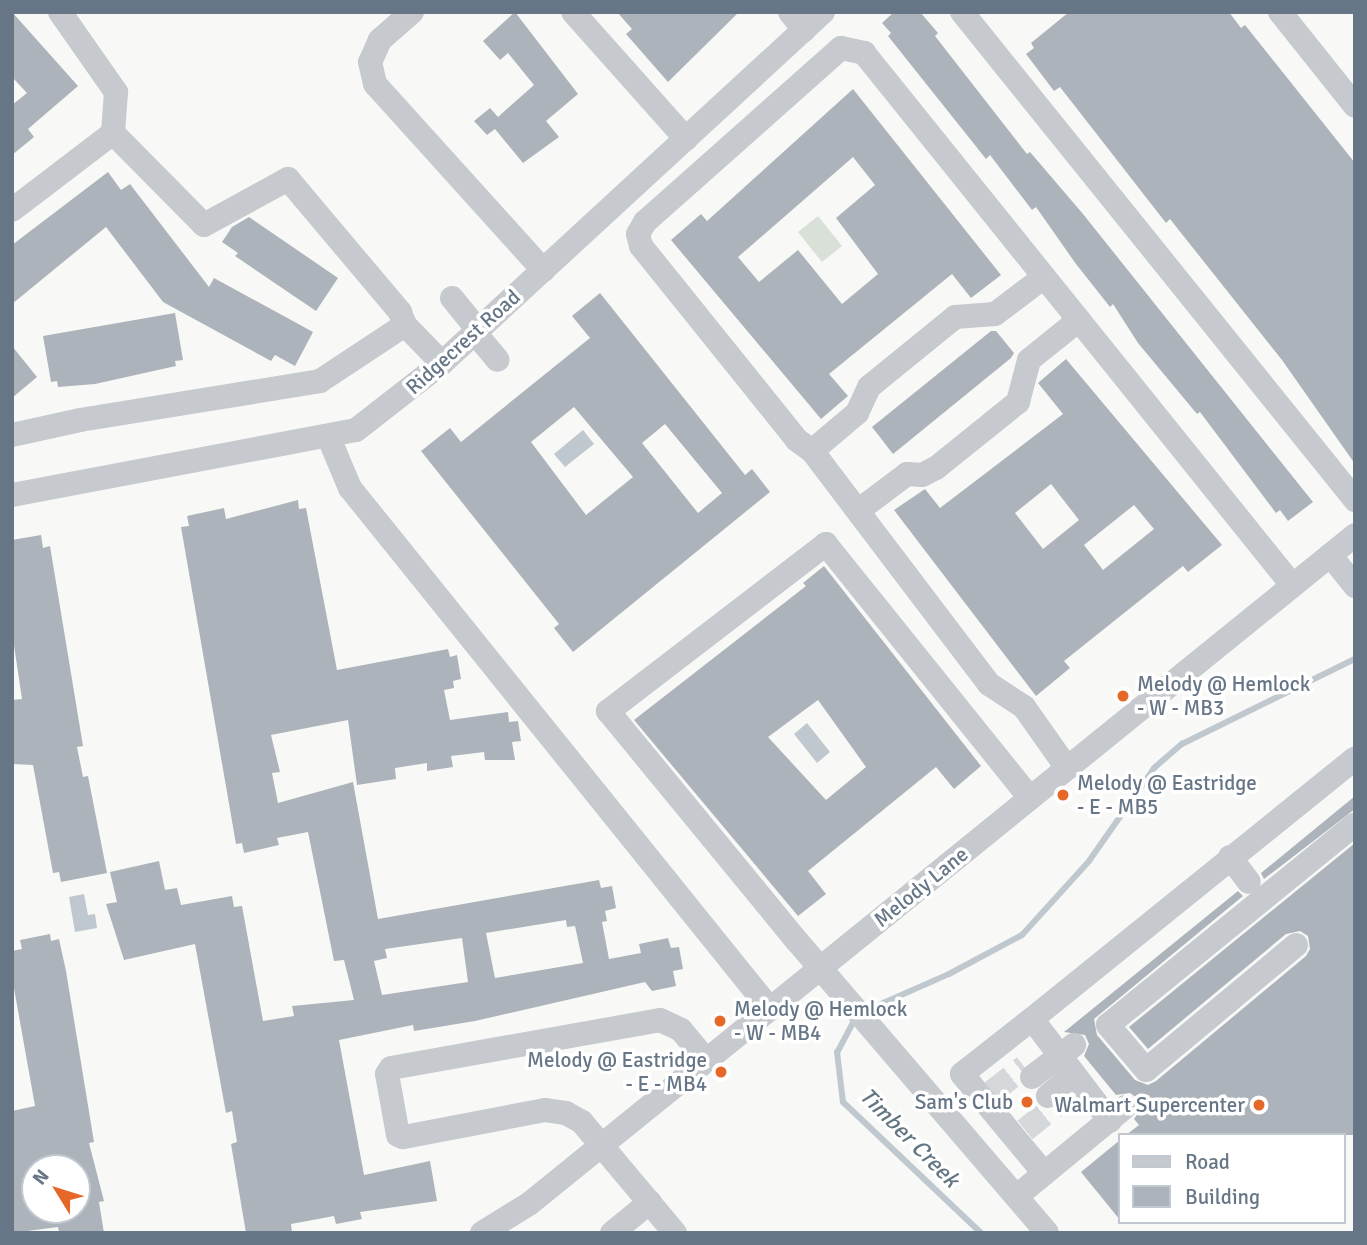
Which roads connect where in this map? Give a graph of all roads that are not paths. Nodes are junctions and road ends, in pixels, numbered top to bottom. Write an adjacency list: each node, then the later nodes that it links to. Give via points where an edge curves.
1 (60, 12): 9 (street, via 116,92)
2 (412, 12): 12 (street, via 380,40 370,62 375,84)
3 (573, 12): 10 (street)
4 (823, 12): 7 (street, Ridgecrest Road)
5 (962, 12): 24 (street)
6 (1280, 12): 8 (street)
7 (797, 21): 10 (street, Ridgecrest Road)
8 (1355, 106)
9 (113, 132): 11 (street); 16 (street, via 204,225 288,179 400,312)
10 (686, 139): 12 (street, Ridgecrest Road)
11 (12, 210)
12 (542, 271): 17 (street, Ridgecrest Road)
13 (1044, 277): 15 (street); 22 (street, via 995,314 955,317 869,387 857,413); 22 (street, via 864,53 841,48 645,222 638,234 640,246 779,419)
14 (452, 298): 17 (street)
15 (1079, 320): 25 (street, via 1029,360 1018,402 936,468 922,475 907,474); 28 (street)
16 (405, 325): 19 (street); 20 (street, via 320,381 80,419)
17 (476, 332): 18 (street); 19 (street, Ridgecrest Road)
18 (498, 360)
19 (442, 363): 21 (street, Ridgecrest Road, via 372,420)
20 (12, 435)
21 (329, 438): 23 (street, Ridgecrest Road); 38 (street, via 350,488)
22 (812, 450): 25 (street)
23 (13, 491)
24 (1355, 500)
25 (859, 510): 31 (street, via 862,522 989,684 1024,706)
26 (1355, 535): 27 (street, Melody Lane)
27 (1330, 555): 28 (street, Melody Lane); 29 (street)
28 (1292, 585): 31 (street, Melody Lane)
29 (1355, 586)
30 (1355, 758): 34 (street)
31 (1067, 768): 32 (street, Melody Lane)
32 (1030, 798): 37 (street, Melody Lane); 37 (street, via 826,544 608,711)
33 (1355, 824): 36 (street, via 1108,1025 1146,1070)
34 (1230, 857): 35 (street); 39 (street)
35 (1249, 882)
36 (1296, 945)
37 (821, 967): 38 (street, Melody Lane); 44 (street)
38 (770, 1009): 40 (street, Melody Lane)
39 (1032, 1019): 41 (street); 43 (street, via 962,1074 1004,1115)
40 (706, 1060): 42 (street, Melody Lane); 42 (street, via 681,1030 660,1020 391,1069 387,1074 398,1135 403,1137 545,1110 566,1113)
41 (1068, 1061): 41 (street, via 1040,1086); 43 (street, via 1117,1114)
42 (604, 1143): 45 (street); 46 (street, Melody Lane, via 529,1204)
43 (1044, 1173): 44 (street)
44 (1017, 1196): 49 (street)
45 (650, 1202): 47 (street); 48 (street)
46 (482, 1233)
47 (612, 1233)
48 (675, 1233)
49 (1047, 1233)

